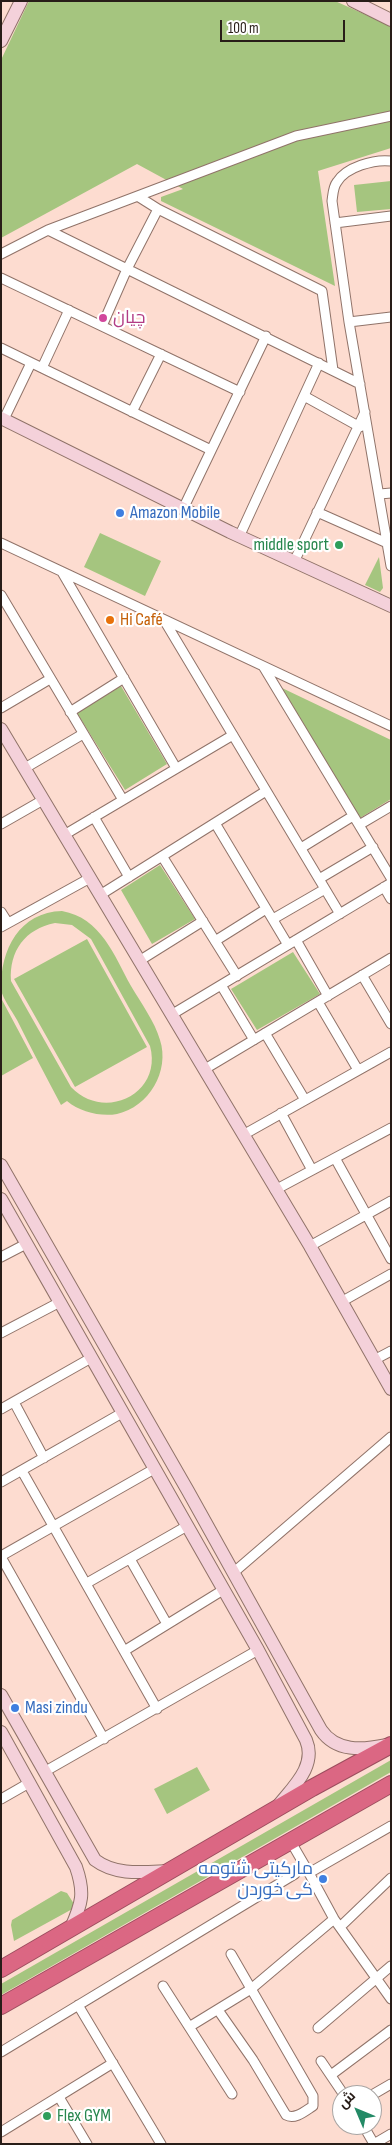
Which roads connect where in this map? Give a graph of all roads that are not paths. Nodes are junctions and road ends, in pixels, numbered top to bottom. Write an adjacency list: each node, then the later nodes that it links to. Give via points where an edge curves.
1 (21, 1): 4 (street)
2 (353, 1): 3 (street)
3 (391, 20)
4 (1, 40)
5 (391, 116): 7 (street, via 296,136)
6 (391, 161): 10 (street, via 369,164 341,176 333,192)
7 (139, 196): 8 (street); 11 (street)
8 (158, 209): 13 (street); 25 (street, via 322,291)
9 (391, 216): 10 (street)
10 (335, 223): 17 (street)
11 (48, 230): 12 (street); 13 (street)
12 (1, 254)
13 (127, 269): 18 (street); 19 (street)
14 (1, 278): 15 (street)
15 (70, 310): 18 (street); 24 (street)
16 (391, 317): 17 (street)
17 (349, 322): 26 (street)
18 (102, 326): 21 (street)
19 (266, 336): 23 (street); 27 (street)
20 (1, 348): 22 (street)
21 (161, 354): 27 (street); 29 (street)
22 (32, 363): 24 (street); 31 (street)
23 (319, 363): 25 (street); 28 (street)
24 (42, 368): 29 (street)
25 (333, 370): 26 (street)
26 (360, 384): 30 (street)
27 (240, 392): 33 (street)
28 (304, 396): 32 (street); 38 (street)
29 (132, 412): 33 (street)
30 (365, 412): 32 (street); 35 (street)
31 (3, 419): 36 (street)
32 (360, 427): 37 (street)
33 (211, 450): 36 (street)
34 (391, 493): 35 (street)
35 (380, 494): 40 (street)
36 (183, 509): 38 (street)
37 (317, 512): 40 (street); 41 (street)
38 (239, 537): 41 (street)
39 (1, 543): 43 (street)
40 (387, 543): 42 (street)
41 (294, 562): 45 (street)
42 (391, 566)
43 (62, 572): 46 (street); 48 (street)
44 (1, 595): 49 (street)
45 (391, 606)
46 (164, 620): 47 (street); 55 (street)
47 (262, 666): 52 (street); 62 (street)
48 (124, 678): 51 (street); 57 (street)
49 (50, 679): 50 (street); 51 (street)
50 (1, 708)
51 (70, 712): 54 (street)
52 (391, 726)
53 (1, 728): 56 (street)
54 (83, 734): 56 (street); 60 (street)
55 (233, 736): 57 (street); 58 (street)
56 (24, 768): 59 (street)
57 (176, 768): 60 (street)
58 (266, 791): 64 (street); 68 (street)
59 (44, 800): 65 (street); 67 (street)
60 (123, 800): 63 (street)
61 (391, 806): 66 (street)
62 (353, 816): 66 (street); 68 (street)
63 (94, 817): 67 (street); 71 (street)
64 (215, 823): 70 (street); 79 (street)
65 (1, 824)
66 (359, 825): 69 (street)
67 (64, 835): 72 (street)
68 (300, 848): 74 (street)
69 (372, 848): 73 (street); 74 (street)
70 (162, 856): 71 (street); 83 (street)
71 (129, 877): 77 (street)
72 (90, 878): 77 (street); 84 (street)
73 (391, 878)
74 (319, 879): 76 (street)
75 (387, 885): 78 (street); 81 (street)
76 (325, 889): 81 (street); 82 (street)
77 (100, 894): 88 (street)
78 (391, 899)
79 (266, 909): 82 (street); 85 (street)
80 (1, 912): 84 (street)
81 (340, 914): 86 (street)
82 (273, 919): 86 (street)
83 (203, 921): 85 (street); 88 (street)
84 (5, 925)
85 (215, 941): 90 (street)
86 (292, 942): 90 (street); 92 (street)
87 (391, 958): 89 (street)
88 (139, 961): 94 (street)
89 (362, 975): 92 (street); 95 (street)
90 (236, 976): 91 (street)
91 (220, 985): 94 (street); 97 (street)
92 (328, 996): 93 (street)
93 (318, 1002): 96 (street); 100 (street)
94 (171, 1015): 99 (street)
95 (391, 1024)
96 (265, 1033): 97 (street); 101 (street)
97 (254, 1040): 99 (street)
98 (391, 1052): 100 (street)
99 (205, 1070): 104 (street)
100 (358, 1070): 101 (street)
101 (305, 1100): 102 (street)
102 (281, 1114): 104 (street); 107 (street)
103 (391, 1128): 105 (street)
104 (243, 1135): 108 (street)
105 (335, 1158): 107 (street); 111 (street)
106 (1, 1165): 119 (street)
107 (312, 1170): 108 (street)
108 (275, 1190): 113 (street)
109 (1, 1199): 112 (street)
110 (391, 1201): 111 (street)
111 (366, 1215): 113 (street); 115 (street)
112 (26, 1244): 114 (street); 117 (street)
113 (310, 1246): 118 (street)
114 (1, 1257)
115 (391, 1259)
116 (391, 1274): 118 (street)
117 (60, 1302): 120 (street); 121 (street)
118 (341, 1302): 124 (street)
119 (91, 1323): 120 (street); 134 (street)
120 (77, 1332): 123 (street)
121 (1, 1334)
122 (391, 1351): 124 (street)
123 (91, 1358): 126 (street); 128 (street)
124 (374, 1360): 125 (street)
125 (391, 1389)
126 (14, 1402): 127 (street); 130 (street)
127 (1, 1409)
128 (122, 1413): 130 (street); 131 (street)
129 (391, 1437): 140 (street)
130 (44, 1458): 132 (street)
131 (154, 1469): 135 (street); 137 (street)
132 (22, 1470): 133 (street); 137 (street)
133 (1, 1482)
134 (188, 1491): 135 (street); 140 (street)
135 (173, 1500): 136 (street)
136 (187, 1526): 139 (street); 142 (street)
137 (53, 1527): 138 (street); 141 (street)
138 (1, 1556): 151 (street)
139 (130, 1559): 141 (street); 143 (street)
140 (233, 1573): 146 (street)
141 (87, 1583): 145 (street)
142 (223, 1590): 143 (street); 144 (street)
143 (167, 1624): 145 (street)
144 (258, 1650): 147 (street); 149 (street)
145 (124, 1651): 149 (street)
146 (294, 1681): 147 (street); 152 (street, via 321,1730 332,1742 352,1748)
147 (280, 1689): 157 (street, via 306,1740 310,1755 302,1775)
148 (1, 1695): 153 (street)
149 (157, 1709): 151 (street)
150 (1, 1732): 154 (street)
151 (104, 1738): 153 (street)
152 (391, 1745): 157 (highway)
153 (44, 1772): 160 (street, via 98,1862 123,1871)
154 (29, 1783): 156 (street); 165 (street, via 74,1862 80,1880 82,1900)
155 (391, 1784): 159 (highway)
156 (1, 1799)
157 (274, 1811): 160 (highway)
158 (391, 1826): 161 (street)
159 (291, 1842): 161 (street); 174 (highway)
160 (171, 1870): 165 (highway)
161 (309, 1873): 164 (street)
162 (295, 1874): 173 (street)
163 (391, 1878): 164 (street)
164 (337, 1923): 169 (street); 171 (street)
165 (71, 1928): 168 (highway)
166 (231, 1954): 171 (street)
167 (391, 1966): 169 (street)
168 (1, 1969)
169 (376, 1980): 172 (street); 177 (street)
170 (163, 1986): 176 (street)
171 (251, 1989): 175 (street); 175 (street, via 313,2096 313,2106 295,2117 286,2115)
172 (391, 2000)
173 (78, 2005): 179 (street); 181 (street)
174 (1, 2006)
175 (218, 2010): 176 (street)
176 (190, 2027): 184 (street)
177 (318, 2028)
178 (391, 2030): 182 (street)
179 (1, 2052)
180 (321, 2061): 182 (street)
181 (113, 2063): 185 (street); 189 (street)
182 (331, 2075): 183 (street)
183 (338, 2085)
184 (232, 2094)
185 (59, 2097): 186 (street); 188 (street)
186 (1, 2132)
187 (391, 2134): 190 (street)
188 (87, 2144)
189 (161, 2144)
190 (374, 2144)

